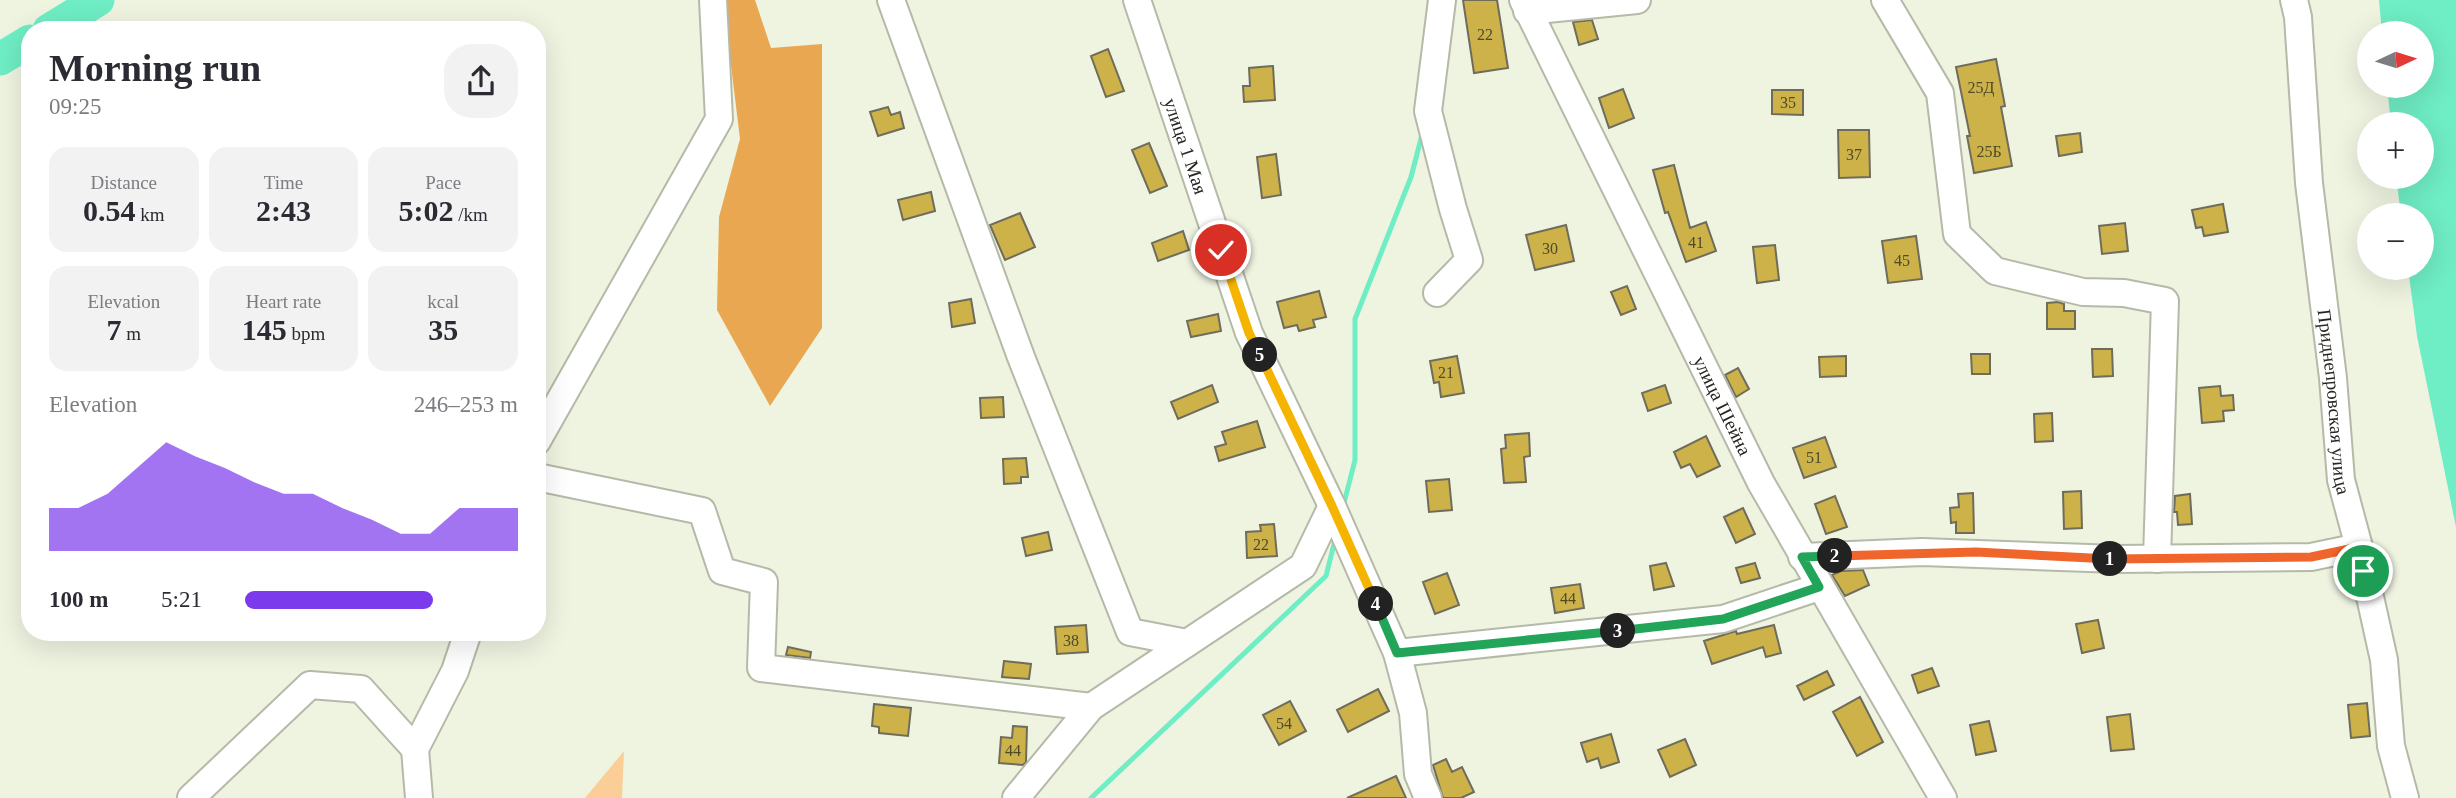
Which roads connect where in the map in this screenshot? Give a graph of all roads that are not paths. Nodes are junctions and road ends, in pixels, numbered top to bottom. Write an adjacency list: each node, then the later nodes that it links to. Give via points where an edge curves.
1 (713, 0): 10 (street, via 719,120)
2 (891, 0): 18 (street, via 1021,358 1130,632)
3 (1137, 0): 12 (street, улица 1 Мая, via 1249,333)
4 (1442, 0): 9 (street, via 1428,111 1469,260)
5 (1637, 0): 8 (street)
6 (1885, 0): 15 (street, via 1940,93 1957,234 1995,271 2083,292 2165,301)
7 (2294, 0): 13 (street, Приднепровская улица, via 2340,480)
8 (1525, 5): 14 (street, улица Шейна)
9 (1437, 293)
10 (546, 426)
11 (546, 479): 20 (street, via 702,511 722,571 764,582 761,667)
12 (1332, 506): 18 (street, via 1303,566); 19 (street, улица 1 Мая)
13 (2359, 547): 15 (street, via 2311,557); 27 (street, Приднепровская улица, via 2384,660 2391,746)
14 (1802, 557): 15 (street, via 1976,552); 16 (street, улица Шейна)
15 (2157, 559)
16 (1819, 587): 19 (street, via 1723,619); 26 (street, улица Шейна)
17 (465, 641): 21 (street)
18 (1187, 643): 20 (street)
19 (1397, 653): 25 (street, улица 1 Мая, via 1413,713 1418,774)
20 (1091, 707): 24 (street)
21 (415, 750): 22 (street, via 361,689 310,685); 23 (street)
22 (191, 798)
23 (419, 798)
24 (1016, 798)
25 (1428, 798)
26 (1943, 798)
27 (2405, 798)

